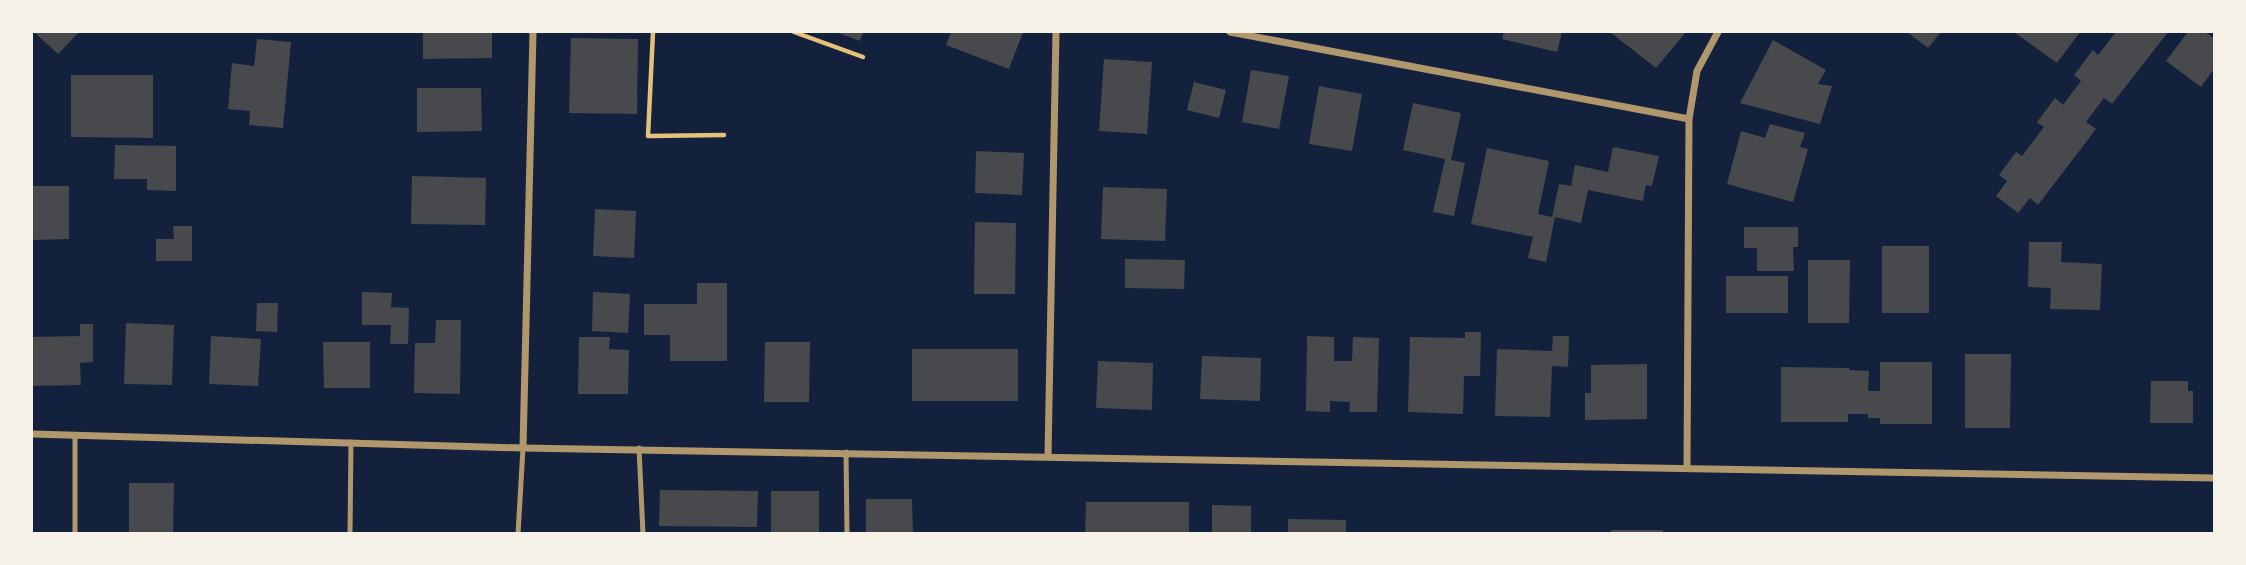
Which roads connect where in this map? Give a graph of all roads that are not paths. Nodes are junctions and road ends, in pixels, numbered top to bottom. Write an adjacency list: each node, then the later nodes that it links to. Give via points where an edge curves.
1 (533, 32): 9 (street)
2 (1056, 32): 12 (street)
3 (1230, 32): 5 (street)
4 (1718, 32): 5 (street, via 1697,71)
5 (1689, 119): 13 (street)
6 (32, 434): 7 (street)
7 (75, 435): 8 (street); 15 (lane)
8 (351, 442): 9 (street); 16 (lane)
9 (523, 448): 10 (street); 17 (lane)
10 (639, 448): 11 (street); 18 (lane)
11 (846, 452): 12 (street); 19 (lane)
12 (1048, 456): 13 (street)
13 (1687, 468): 14 (street)
14 (2214, 478)
15 (75, 534)
16 (350, 534)
17 (518, 534)
18 (643, 534)
19 (847, 534)

